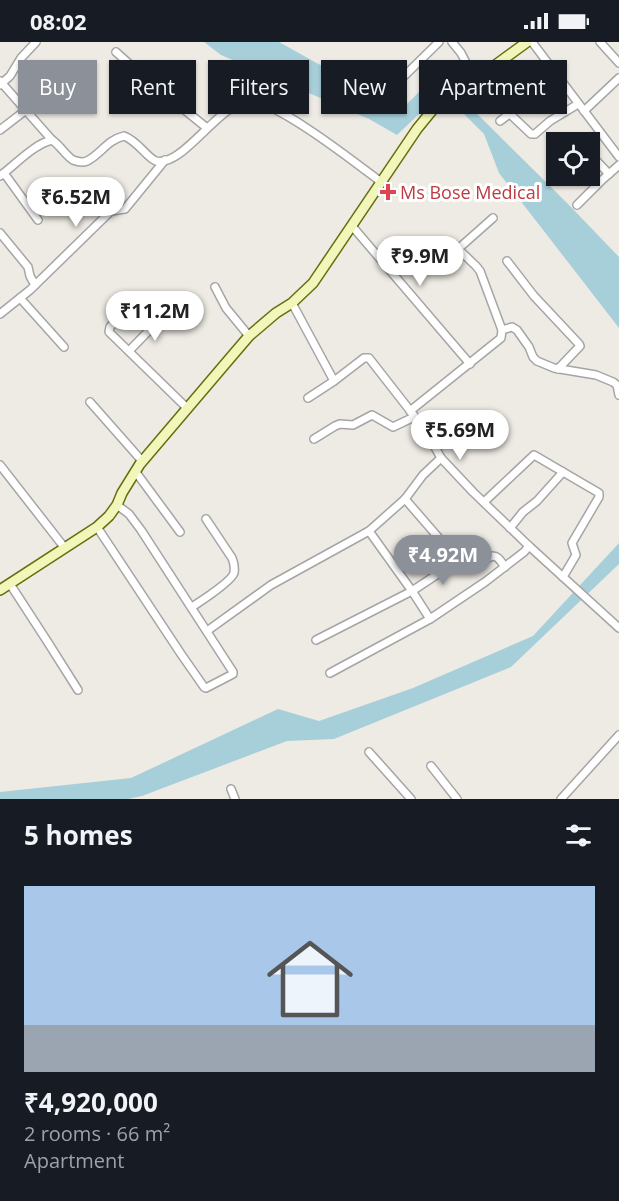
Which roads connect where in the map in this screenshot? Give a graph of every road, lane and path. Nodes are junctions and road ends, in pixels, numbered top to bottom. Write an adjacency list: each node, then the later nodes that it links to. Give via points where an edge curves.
1 (36, 42): 14 (street)
2 (438, 42): 12 (street)
3 (452, 42): 8 (street)
4 (526, 42): 9 (main road)
5 (532, 42): 10 (street)
6 (600, 42): 11 (street)
7 (116, 52): 26 (street)
8 (465, 60)
9 (502, 60)
10 (545, 60)
11 (619, 63)
12 (407, 73)
13 (619, 78): 19 (street)
14 (1, 84): 16 (street)
15 (567, 89): 17 (street)
16 (18, 102)
17 (578, 104): 18 (street); 19 (street)
18 (567, 111)
19 (584, 111): 29 (street)
20 (21, 114): 27 (street)
21 (29, 114): 28 (street)
22 (429, 114): 35 (main road)
23 (510, 114): 24 (street, via 531,134); 25 (street)
24 (562, 114)
25 (500, 121)
26 (207, 128): 30 (street, via 180,154); 35 (street, via 242,103 261,103 315,133)
27 (0, 130)
28 (52, 140): 30 (street, via 79,162 88,161 110,142 124,136 152,159); 33 (street, via 45,141)
29 (619, 157)
30 (165, 160): 42 (street, via 125,208 111,211)
31 (600, 165): 34 (street)
32 (619, 165): 34 (street)
33 (2, 174): 38 (street)
34 (609, 174): 36 (street)
35 (381, 182): 39 (main road)
36 (577, 205)
37 (493, 218): 49 (street, via 456,247 480,271)
38 (38, 219)
39 (352, 226): 46 (main road, via 313,283); 53 (street)
40 (0, 234): 42 (street, via 28,267)
41 (507, 261): 54 (street, via 534,296 578,341 580,346)
42 (35, 285): 44 (street)
43 (215, 287): 50 (street)
44 (20, 298): 47 (street); 51 (street)
45 (137, 298): 52 (street, via 108,331)
46 (291, 303): 50 (main road); 55 (street)
47 (0, 314)
48 (164, 315): 52 (street)
49 (502, 330): 53 (street, via 501,338); 54 (street, via 514,328 535,359)
50 (249, 336): 59 (main road)
51 (64, 347)
52 (129, 351): 59 (street)
53 (470, 364): 60 (street)
54 (558, 369): 56 (street, via 613,382)
55 (334, 381): 57 (street); 60 (street, via 369,358)
56 (619, 395)
57 (308, 398)
58 (90, 402): 63 (street)
59 (187, 408): 63 (main road)
60 (412, 414): 61 (street, via 393,427 372,415 353,425 335,426); 62 (street)
61 (315, 439)
62 (441, 459): 67 (street); 68 (street)
63 (142, 461): 65 (main road)
64 (1, 469): 76 (street)
65 (135, 471): 69 (main road); 74 (street)
66 (563, 472): 68 (street, via 533,456); 72 (street); 79 (street, via 599,495 572,543 576,555)
67 (405, 499): 73 (street); 77 (street)
68 (484, 502): 72 (street)
69 (117, 505): 71 (main road); 83 (street, via 133,519)
70 (206, 519): 83 (street, via 232,558 234,571)
71 (97, 527): 76 (main road); 86 (street, via 206,688 233,673)
72 (510, 528): 75 (street)
73 (369, 531): 82 (street); 86 (street, via 271,585)
74 (180, 532)
75 (529, 546): 78 (street); 79 (street)
76 (64, 548): 80 (main road)
77 (459, 560): 78 (street, via 470,569 495,556); 82 (street)
78 (505, 567): 84 (street)
79 (563, 577): 85 (street)
80 (10, 584): 81 (main road); 89 (street)
81 (0, 590)
82 (412, 591): 84 (street); 87 (street)
83 (192, 607): 86 (street)
84 (430, 619): 88 (street)
85 (619, 628)
86 (207, 631)
87 (316, 640)
88 (330, 673)
89 (78, 690)
90 (619, 735): 97 (street)
91 (369, 752): 95 (street)
92 (431, 766): 96 (street)
93 (231, 789): 94 (street)
94 (235, 799)
95 (411, 799)
96 (457, 799)
97 (561, 799)

